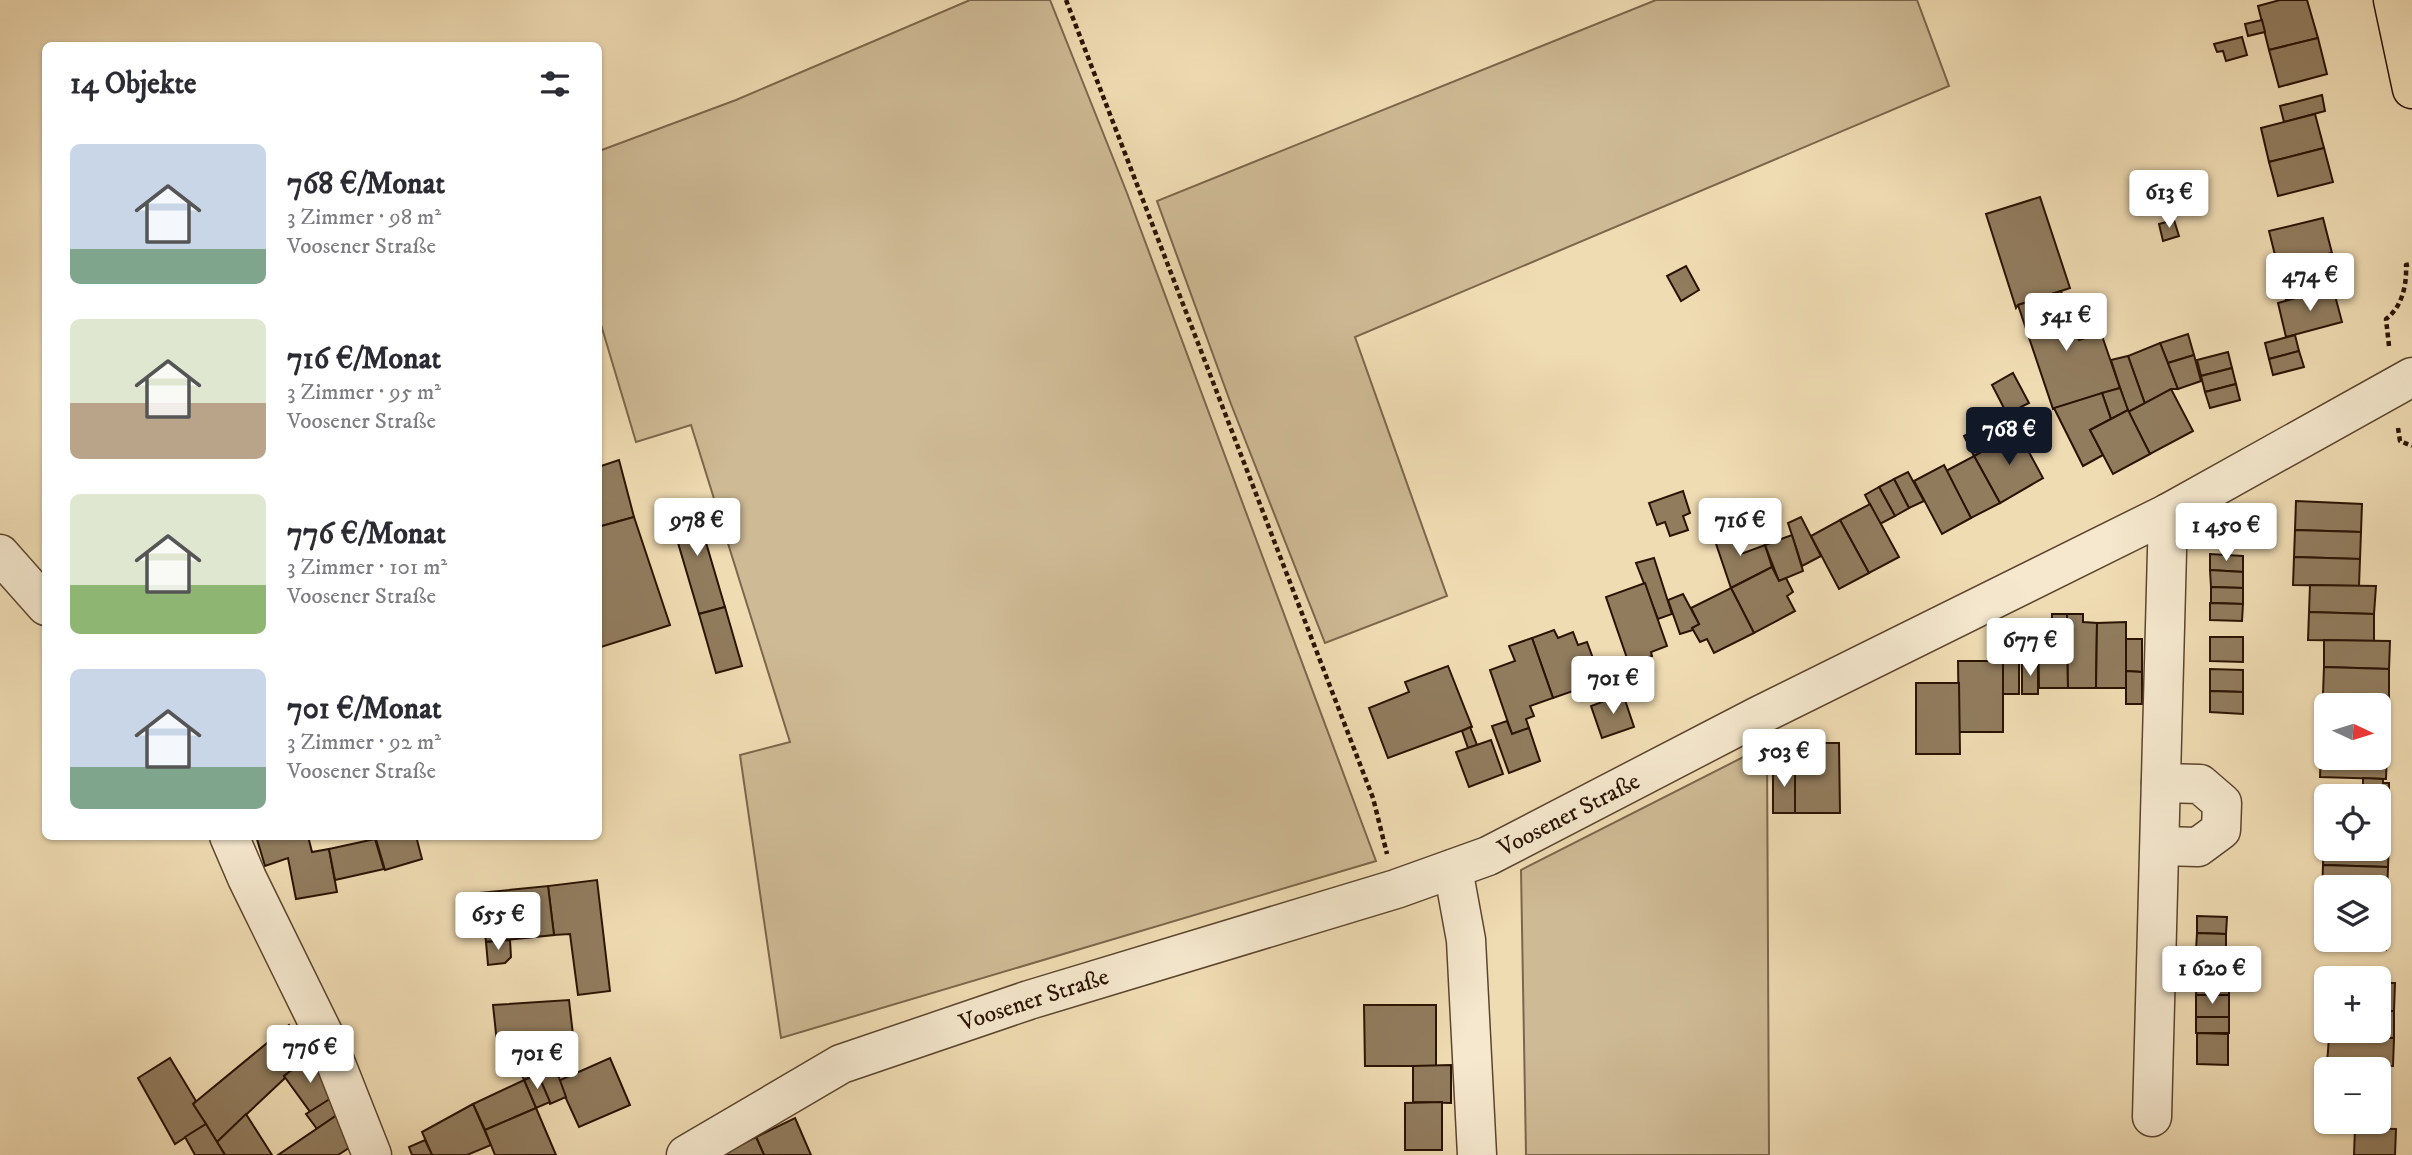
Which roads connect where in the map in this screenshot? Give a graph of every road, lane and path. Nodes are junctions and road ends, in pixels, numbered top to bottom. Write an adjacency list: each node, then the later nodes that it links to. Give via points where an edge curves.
1 (1066, 0): 12 (path, via 1373,798)
2 (2393, 0): 3 (main road)
3 (2412, 89)
4 (2412, 377): 5 (street, Voosener Straße)
5 (2168, 513): 8 (street); 11 (street, Voosener Straße, via 1488,856)
6 (0, 554): 7 (street)
7 (42, 601)
8 (2161, 783): 10 (street); 10 (street, via 2200,784 2222,803 2221,830 2198,847)
9 (231, 840): 14 (street, via 327,1041)
10 (2160, 846): 13 (street)
11 (1453, 869): 12 (street, Voosener Straße); 16 (street, via 1466,940)
12 (1396, 889): 15 (street, Voosener Straße, via 1029,1000 841,1064)
13 (2152, 1117)
14 (372, 1155)
15 (685, 1155)
16 (1477, 1155)

